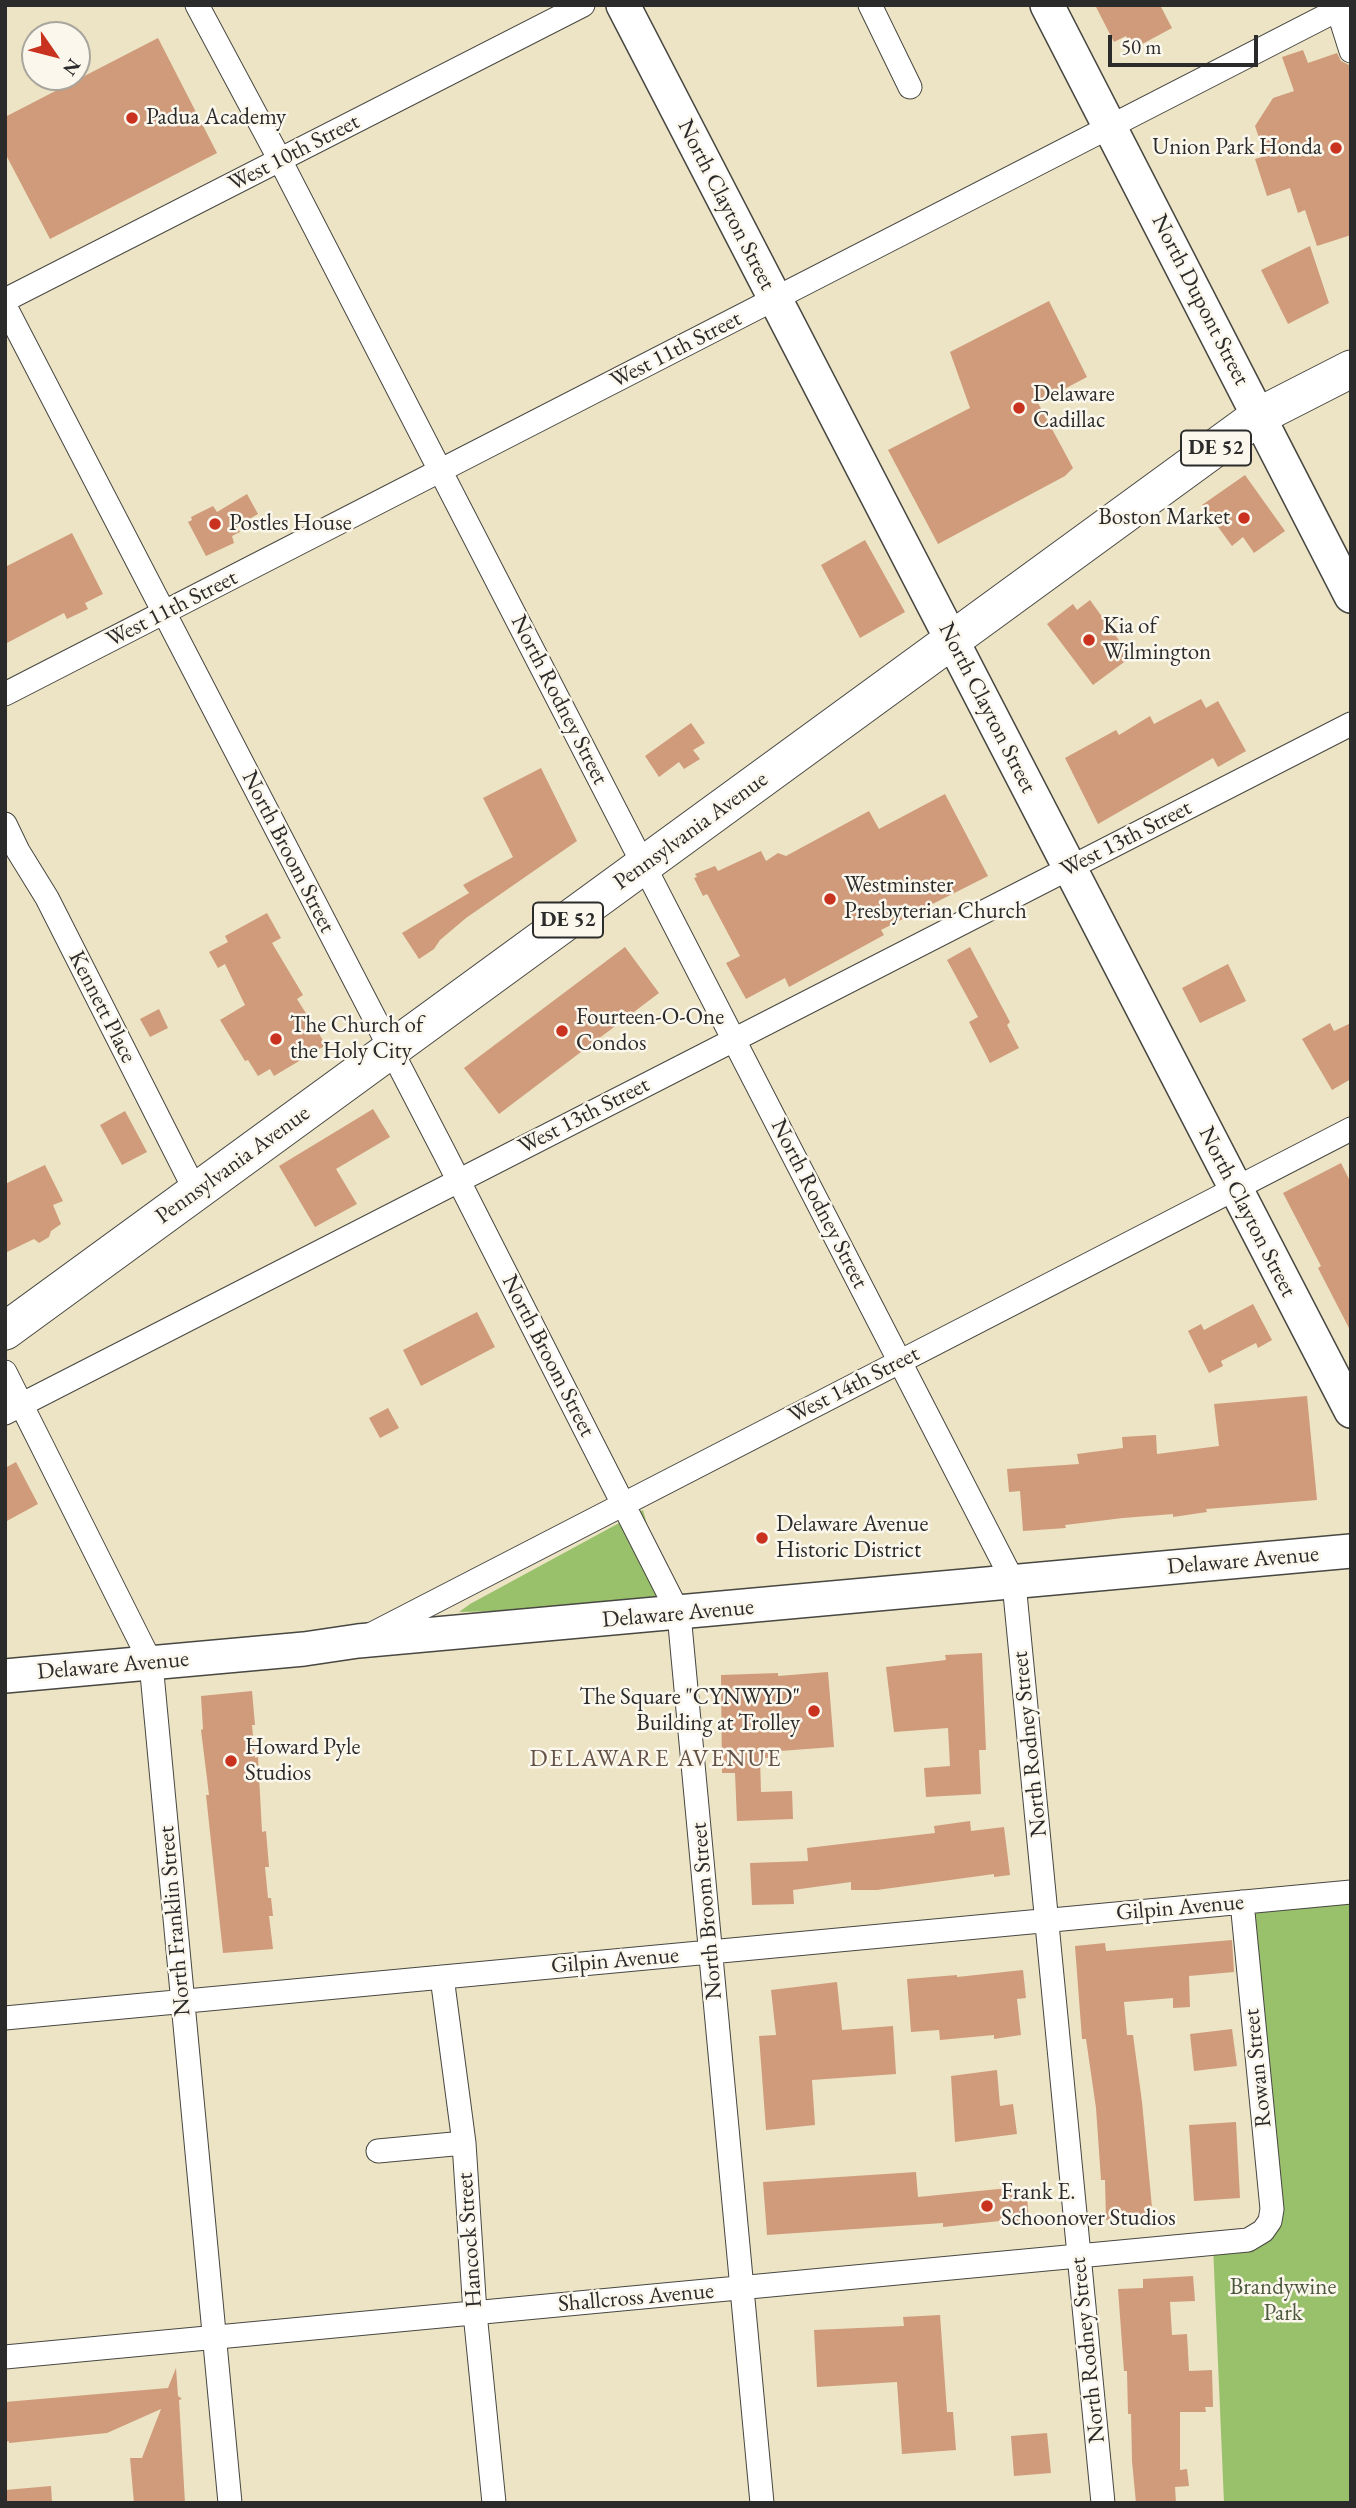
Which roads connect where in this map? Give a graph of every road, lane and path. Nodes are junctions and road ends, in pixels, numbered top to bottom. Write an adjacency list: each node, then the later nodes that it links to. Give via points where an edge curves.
1 (197, 5): 10 (street, North Rodney Street)
2 (583, 5): 10 (street, West 10th Street)
3 (622, 5): 11 (street, North Clayton Street)
4 (870, 5): 8 (street)
5 (1047, 5): 9 (street, North Dupont Street)
6 (1343, 8): 7 (street); 9 (street, West 11th Street)
7 (1351, 51)
8 (910, 86)
9 (1110, 127): 11 (street, West 11th Street); 15 (street, North Dupont Street)
10 (280, 160): 12 (street, West 10th Street); 16 (street, North Rodney Street)
11 (775, 299): 16 (street, West 11th Street); 19 (street, North Clayton Street)
12 (5, 300)
13 (5, 306): 18 (street, North Broom Street)
14 (1351, 369): 15 (main road, Pennsylvania Avenue / DE 52)
15 (1259, 416): 17 (street, North Dupont Street); 19 (main road, Pennsylvania Avenue / DE 52)
16 (440, 471): 18 (street, West 11th Street); 23 (street, North Rodney Street)
17 (1351, 596)
18 (164, 613): 20 (street, West 11th Street); 26 (street, North Broom Street)
19 (952, 640): 23 (main road, Pennsylvania Avenue / DE 52); 24 (street, North Clayton Street)
20 (5, 694)
21 (1351, 724): 24 (street, West 13th Street)
22 (5, 824): 30 (street, Kennett Place)
23 (644, 865): 25 (street, North Rodney Street); 26 (main road, Pennsylvania Avenue / DE 52)
24 (1069, 868): 25 (street, West 13th Street); 29 (street, North Clayton Street)
25 (734, 1040): 28 (street, West 13th Street); 32 (street, North Rodney Street)
26 (391, 1050): 28 (street, North Broom Street); 30 (main road, Pennsylvania Avenue / DE 52)
27 (1351, 1129): 29 (street, West 14th Street)
28 (458, 1181): 34 (street, West 13th Street); 36 (street, North Broom Street)
29 (1235, 1188): 32 (street, West 14th Street); 35 (street, North Clayton Street)
30 (196, 1192): 31 (main road, Pennsylvania Avenue / DE 52)
31 (5, 1331)
32 (900, 1361): 36 (street, West 14th Street); 40 (street, North Rodney Street)
33 (5, 1372): 34 (street, North Franklin Street)
34 (13, 1409): 43 (street, North Franklin Street)
35 (1351, 1411)
36 (623, 1504): 41 (street, North Broom Street); 42 (street, West 14th Street)
37 (1351, 1536): 39 (street)
38 (1351, 1551): 39 (street, Delaware Avenue)
39 (1304, 1556): 40 (street, Delaware Avenue)
40 (1014, 1583): 41 (street, Delaware Avenue); 47 (street, North Rodney Street)
41 (679, 1614): 42 (street, Delaware Avenue); 48 (street, North Broom Street)
42 (358, 1641): 43 (street, Delaware Avenue)
43 (151, 1663): 44 (street, Delaware Avenue); 50 (street, North Franklin Street)
44 (5, 1676)
45 (1351, 1892): 46 (street, Gilpin Avenue)
46 (1242, 1902): 47 (street, Gilpin Avenue); 54 (street, Rowan Street, via 1272,2209)
47 (1047, 1920): 48 (street, Gilpin Avenue); 55 (street, North Rodney Street)
48 (711, 1952): 49 (street, Gilpin Avenue); 56 (street, North Broom Street)
49 (442, 1977): 50 (street, Gilpin Avenue); 52 (street, Hancock Street)
50 (183, 2001): 51 (street, Gilpin Avenue); 58 (street, North Franklin Street)
51 (5, 2018)
52 (464, 2143): 53 (street); 57 (street, Hancock Street)
53 (378, 2151)
54 (1263, 2231): 55 (street, Shallcross Avenue, via 1242,2242)
55 (1079, 2257): 56 (street, Shallcross Avenue); 63 (street, North Rodney Street)
56 (742, 2288): 57 (street, Shallcross Avenue); 62 (street, North Broom Street)
57 (475, 2313): 58 (street, Shallcross Avenue); 61 (street, Hancock Street)
58 (214, 2337): 59 (street, Shallcross Avenue); 60 (street, North Franklin Street)
59 (5, 2357)
60 (230, 2503)
61 (494, 2503)
62 (762, 2503)
63 (1103, 2503)

